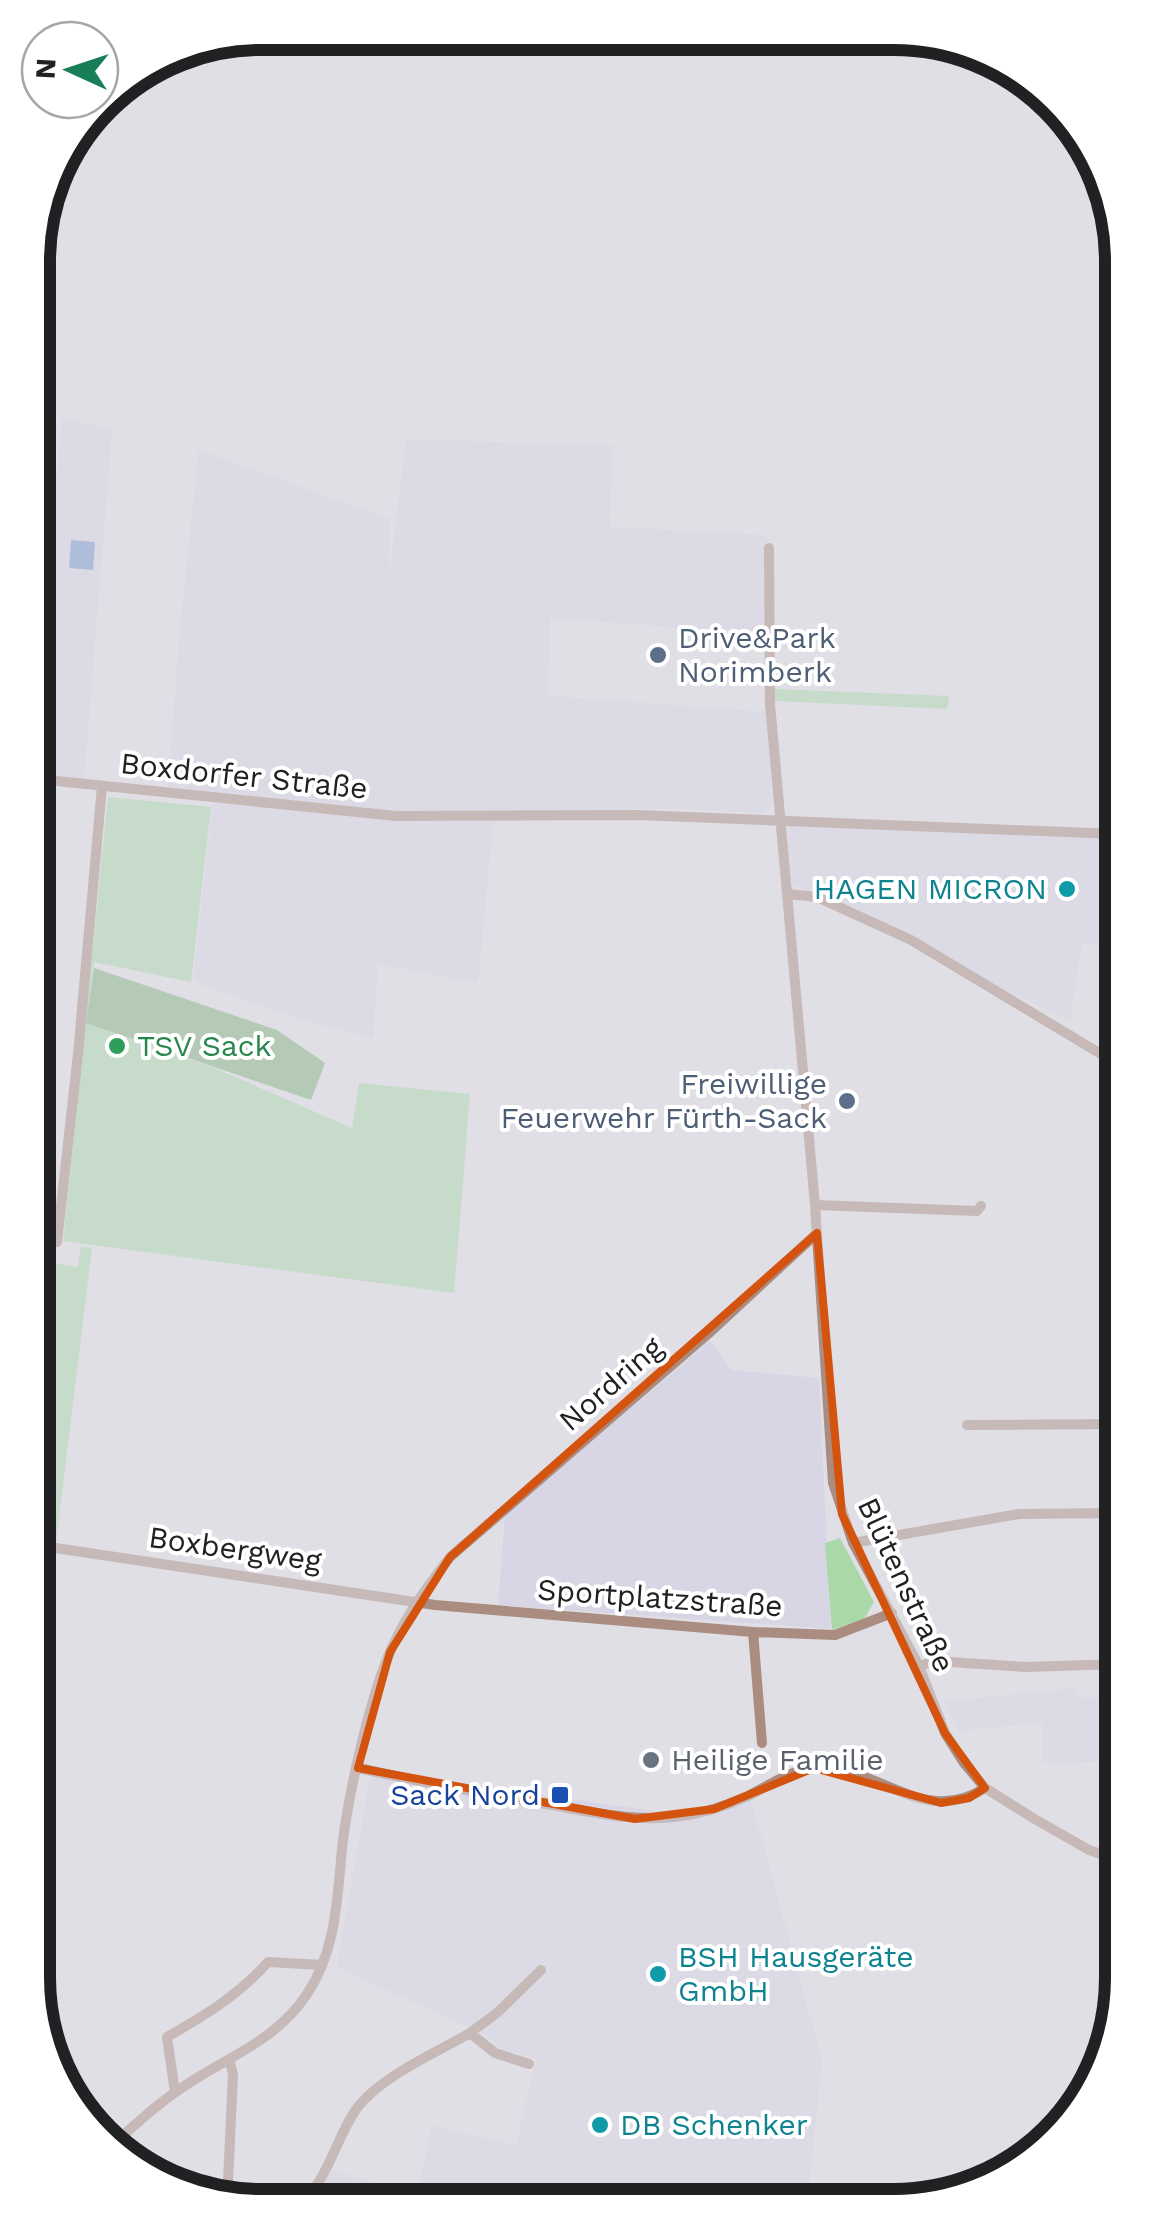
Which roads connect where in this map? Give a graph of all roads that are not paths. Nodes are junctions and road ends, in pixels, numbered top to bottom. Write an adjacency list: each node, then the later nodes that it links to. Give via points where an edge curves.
1 (769, 548): 4 (street, via 770,704)
2 (50, 780): 3 (street)
3 (102, 786): 4 (street, Boxdorfer Straße, via 396,816); 11 (street, Boxdorfer Straße)
4 (780, 820): 5 (street, Boxdorfer Straße); 6 (street)
5 (1105, 834)
6 (788, 894): 7 (street, via 817,897 911,940); 8 (street)
7 (1105, 1054)
8 (815, 1205): 9 (street); 10 (street)
9 (982, 1206)
10 (817, 1233): 15 (street, Blütenstraße, via 833,1483); 17 (street, Nordring, via 450,1558)
11 (57, 1242)
12 (1105, 1424): 13 (street)
13 (966, 1426)
14 (1105, 1513): 15 (street, via 1019,1514)
15 (853, 1543): 18 (street, Blütenstraße)
16 (50, 1547): 17 (street, Boxbergweg)
17 (420, 1601): 19 (street, Sportplatzstraße); 23 (street, Nordring, via 390,1652)
18 (892, 1612): 19 (street, Sportplatzstraße, via 835,1635); 21 (street, Blütenstraße)
19 (754, 1632): 22 (street)
20 (1105, 1664): 21 (street, via 935,1660)
21 (919, 1666): 24 (street, Blütenstraße, via 946,1733)
22 (762, 1743)
23 (358, 1768): 24 (street, via 635,1819 686,1816 814,1768 844,1770 941,1802); 26 (street, Nordring, via 336,1918)
24 (985, 1788): 25 (street, Blütenstraße)
25 (1105, 1856)
26 (322, 1965): 29 (street, Nordring, via 294,2011); 31 (street, via 268,1962 238,1992 167,2037)
27 (542, 1970): 28 (street)
28 (470, 2033): 30 (street, via 495,2053); 36 (street, via 365,2099)
29 (230, 2062): 31 (street, Nordring); 33 (street)
30 (529, 2064)
31 (175, 2092): 32 (street, Nordring)
32 (122, 2137)
33 (227, 2181): 34 (street); 35 (street)
34 (227, 2186)
35 (232, 2187)
36 (314, 2189)

